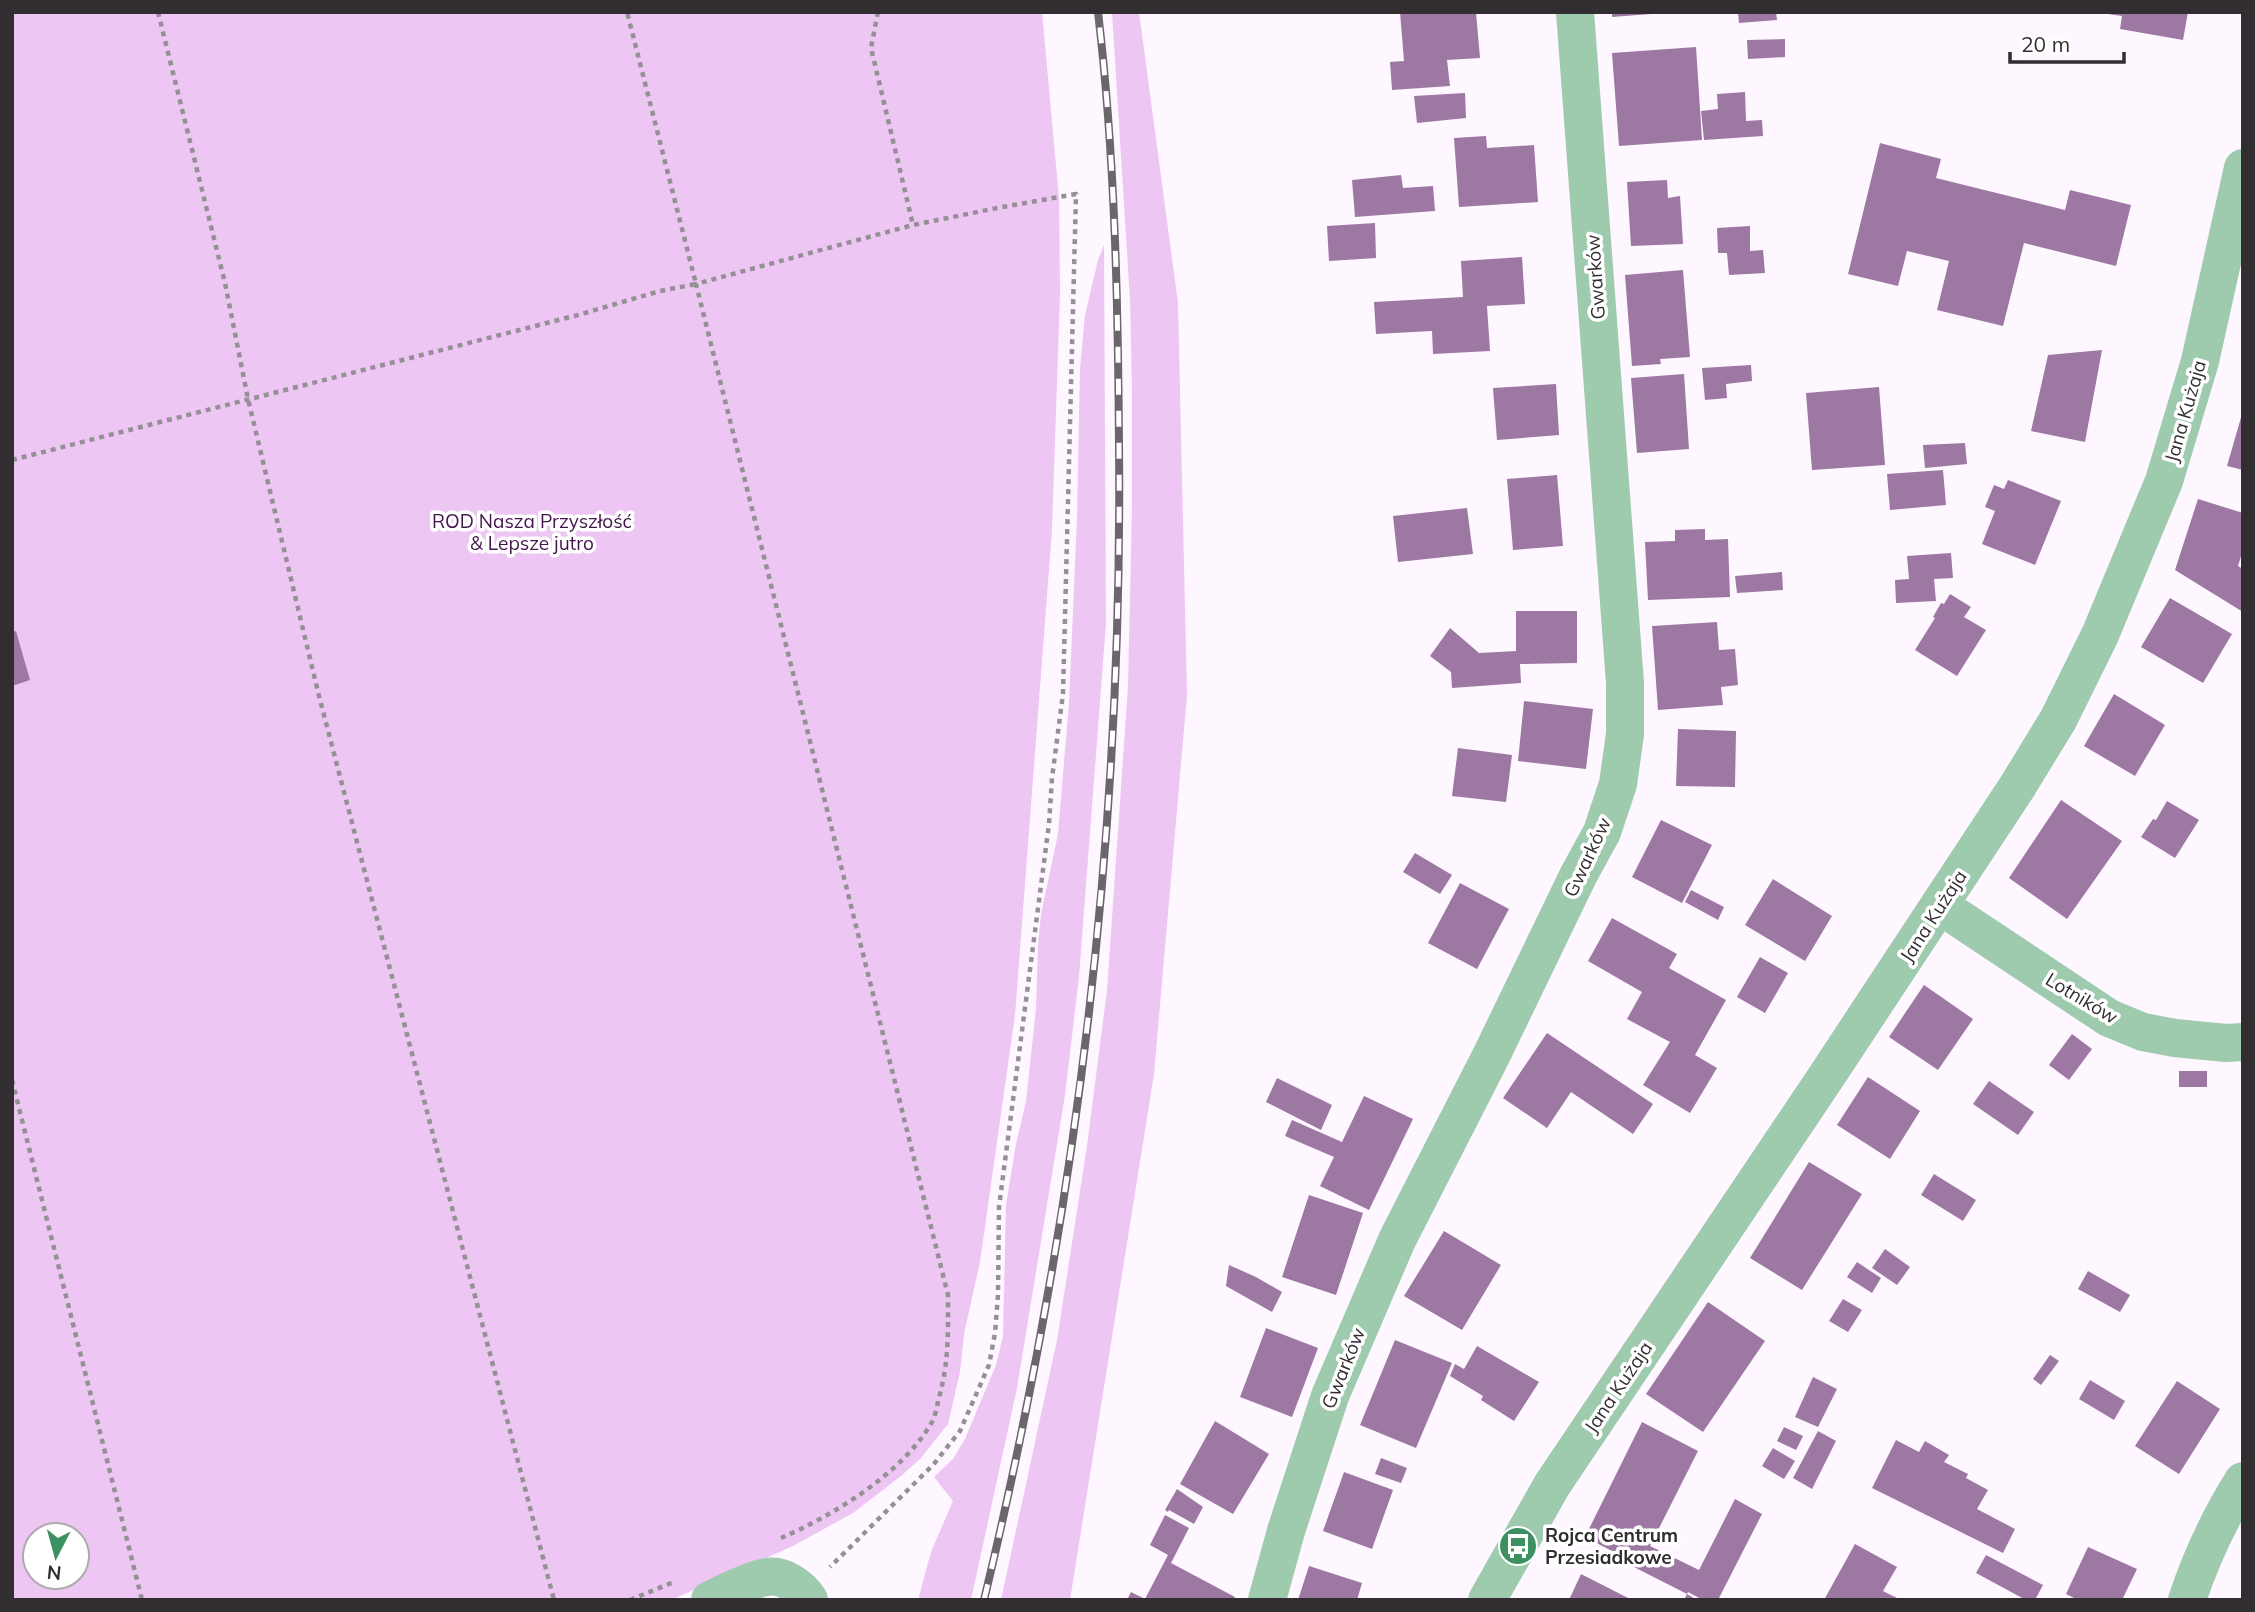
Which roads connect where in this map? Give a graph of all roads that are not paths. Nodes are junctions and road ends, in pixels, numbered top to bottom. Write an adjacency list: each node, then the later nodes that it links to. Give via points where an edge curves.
1 (1575, 12): 8 (street, Gwarków, via 1625,683 1625,734 1618,784 1602,832 1397,1240 1330,1396)
2 (2243, 168): 3 (street, Jana Kużaja, via 2200,361 2164,481 2141,538 2057,720)
3 (1939, 905): 4 (street, Lotników, via 2109,1018 2143,1032 2175,1038); 9 (street, Jana Kużaja, via 1552,1485)
4 (2243, 1042)
5 (2243, 1481): 10 (street, via 2200,1562)
6 (694, 1590): 7 (street, via 768,1576 788,1580)
7 (807, 1596)
8 (1267, 1600)
9 (1487, 1600)
10 (2187, 1600)

